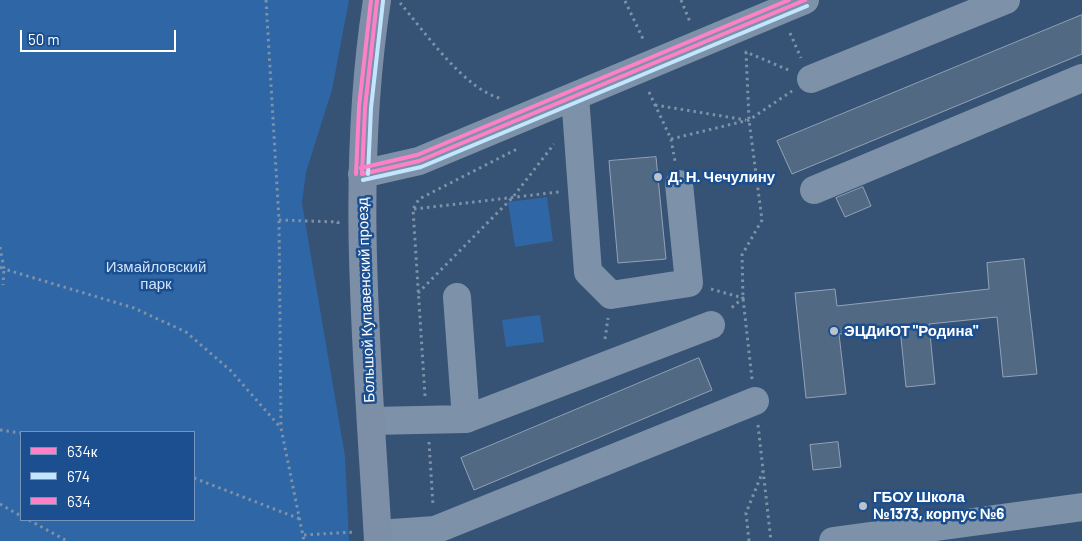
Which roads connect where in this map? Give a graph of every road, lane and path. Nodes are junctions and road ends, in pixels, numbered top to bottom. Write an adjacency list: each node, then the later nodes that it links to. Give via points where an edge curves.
1 (266, 0): 25 (path)
2 (377, 0): 19 (main road, Большой Купавенский проезд, via 364,108)
3 (397, 0): 14 (path, via 471,84 491,97)
4 (680, 0): 8 (path)
5 (1006, 0): 11 (street)
6 (625, 1): 9 (path)
7 (794, 2): 13 (street)
8 (688, 18)
9 (643, 38)
10 (1082, 78): 22 (street)
11 (811, 79): 16 (path); 16 (path, via 746,52)
12 (649, 92): 15 (path)
13 (576, 96): 19 (street, via 418,161); 21 (street)
14 (511, 101)
15 (655, 104): 16 (path); 17 (path)
16 (750, 120): 17 (path); 34 (path, via 762,220 742,255)
17 (671, 139): 20 (path)
18 (556, 142): 23 (path)
19 (362, 174): 39 (main road, Большой Купавенский проезд, via 361,221)
20 (679, 184): 29 (street)
21 (582, 189): 23 (path); 32 (street, via 588,272)
22 (814, 190)
23 (513, 197): 24 (path); 31 (path)
24 (413, 209)
25 (279, 220): 26 (path); 40 (path)
26 (338, 222)
27 (0, 246): 28 (path)
28 (2, 268): 30 (path); 40 (path, via 134,308 186,332 231,372)
29 (689, 283): 32 (street); 34 (path)
30 (3, 285)
31 (418, 293)
32 (611, 295): 36 (path)
33 (457, 296): 38 (street)
34 (743, 298): 35 (path); 37 (path)
35 (711, 325): 36 (street)
36 (602, 367): 38 (street)
37 (755, 401): 43 (path); 51 (street, via 435,530)
38 (466, 419): 39 (street)
39 (371, 421): 51 (main road, Большой Купавенский проезд)
40 (281, 428): 48 (path)
41 (0, 430): 42 (path)
42 (20, 433)
43 (763, 470): 54 (path, via 746,513); 55 (path)
44 (195, 478): 48 (path)
45 (0, 504): 47 (path)
46 (1082, 507): 56 (street)
47 (20, 515)
48 (301, 519): 50 (path)
49 (31, 521): 52 (path)
50 (304, 535): 51 (path); 53 (path)
51 (371, 535)
52 (67, 541)
53 (304, 541)
54 (749, 541)
55 (770, 541)
56 (834, 541)

